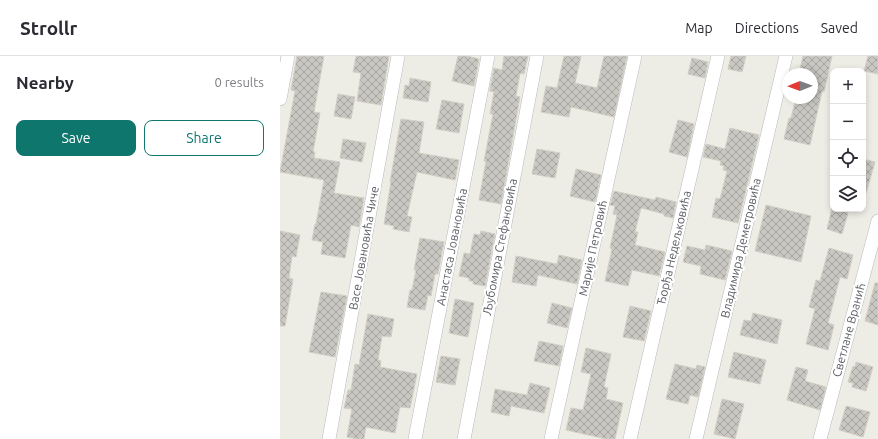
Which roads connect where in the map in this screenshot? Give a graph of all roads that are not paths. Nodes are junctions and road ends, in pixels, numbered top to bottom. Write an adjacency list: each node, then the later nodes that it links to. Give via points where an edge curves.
1 (288, 56): 8 (street)
2 (398, 56): 10 (street, Васе Јовановића Чиче)
3 (488, 56): 11 (street, Анастаса Јовановића)
4 (537, 56): 12 (street, Љубомира Стефановића)
5 (634, 56): 13 (street, Марије Петровић)
6 (718, 56): 14 (street, Ђорђа Недељковића)
7 (786, 56): 15 (street, Владимира Деметровића)
8 (280, 99)
9 (878, 221): 16 (street, Светлане Вранић)
10 (329, 439)
11 (416, 439)
12 (464, 439)
13 (552, 439)
14 (630, 439)
15 (696, 439)
16 (820, 439)

